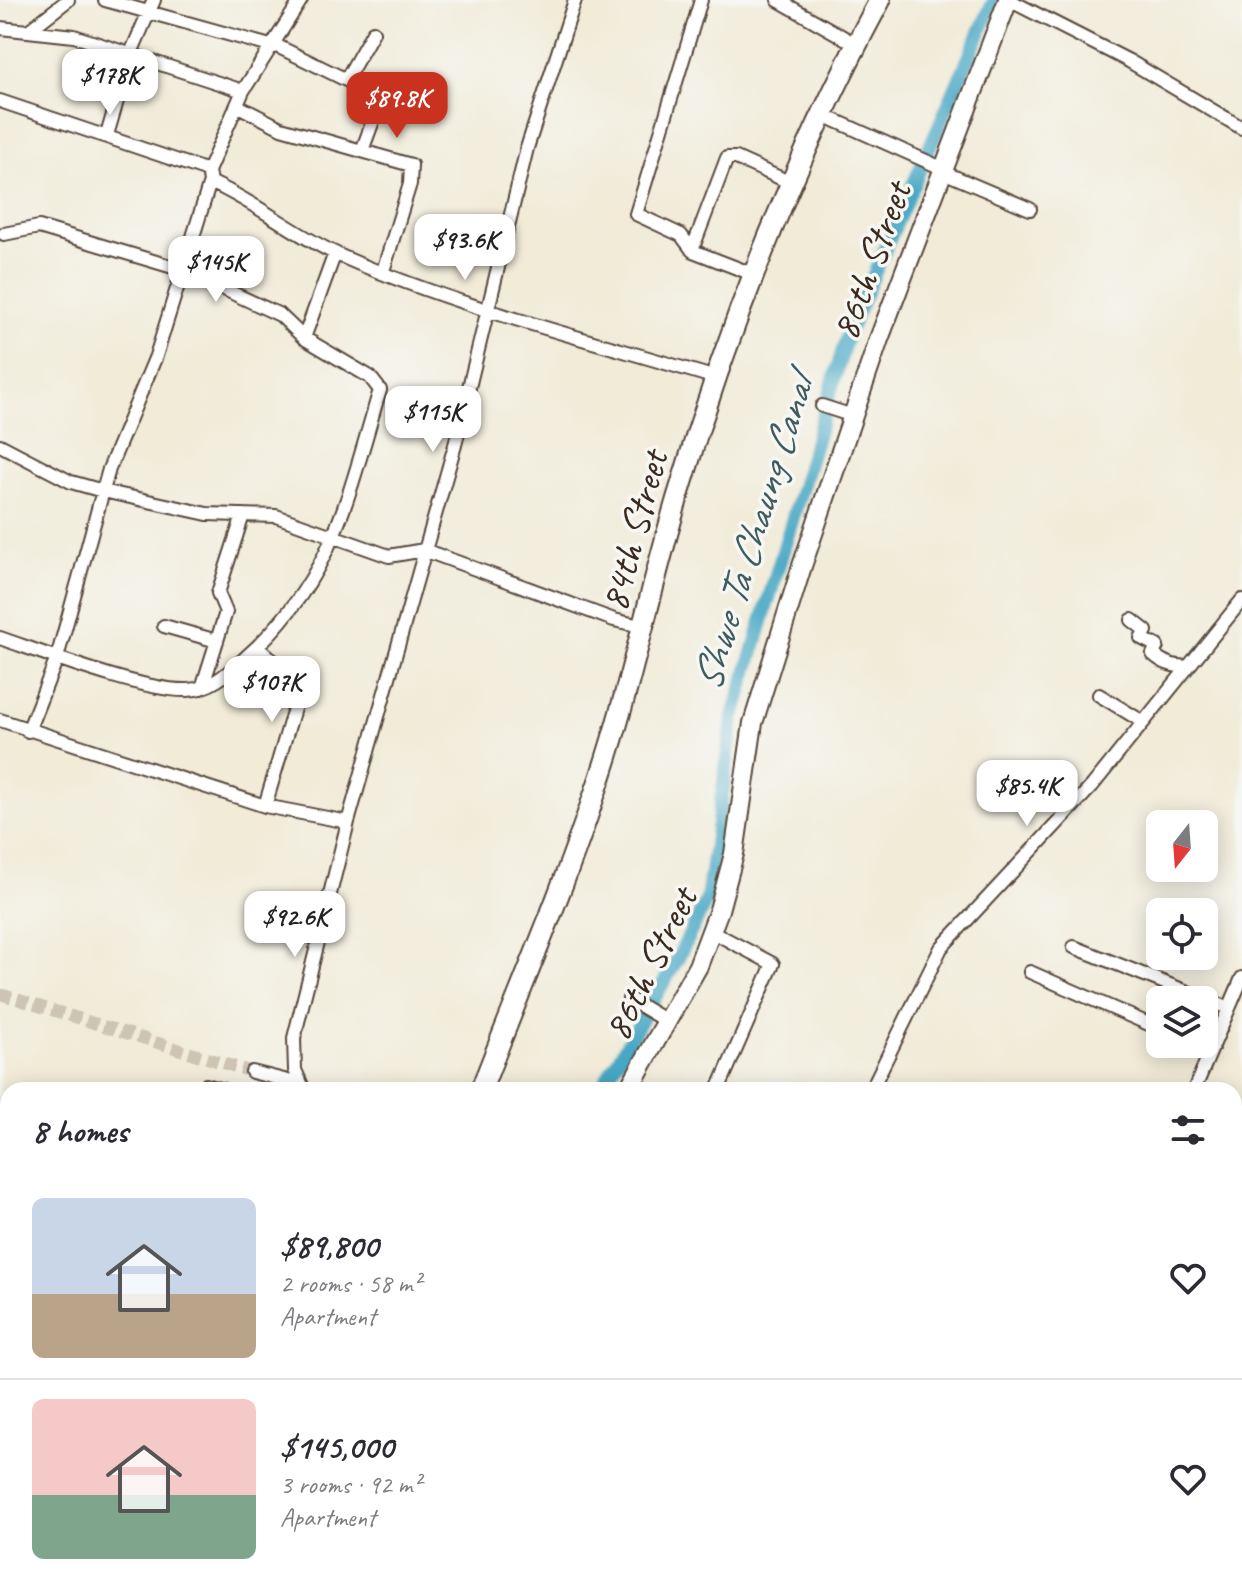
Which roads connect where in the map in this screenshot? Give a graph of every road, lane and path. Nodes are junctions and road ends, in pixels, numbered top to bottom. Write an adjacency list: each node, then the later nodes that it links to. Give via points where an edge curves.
1 (68, 0): 11 (street)
2 (105, 0): 9 (street)
3 (575, 0): 34 (street, via 527,148)
4 (701, 0): 29 (street, via 636,214 681,235)
5 (778, 0): 13 (street)
6 (880, 0): 13 (main road, 84th Street)
7 (1009, 0): 21 (street, via 1142,68); 24 (main road, 86th Street)
8 (298, 1): 14 (street)
9 (152, 5): 14 (street); 15 (street)
10 (0, 28): 11 (street)
11 (28, 31): 15 (street, via 74,36)
12 (373, 32): 16 (street)
13 (857, 45): 20 (main road, 84th Street)
14 (275, 46): 16 (street); 17 (street)
15 (131, 53): 17 (street); 22 (street)
16 (347, 78): 23 (street, via 369,88 379,100)
17 (243, 91): 19 (street)
18 (0, 101): 22 (street)
19 (238, 106): 23 (street, via 281,128); 25 (street)
20 (823, 115): 24 (street); 26 (main road, 84th Street)
21 (1242, 128)
22 (107, 135): 25 (street)
23 (363, 148): 32 (street, via 405,161 413,170)
24 (940, 168): 27 (street); 38 (main road, 86th Street)
25 (209, 176): 30 (street); 31 (street)
26 (791, 183): 29 (street, via 727,158); 33 (main road, 84th Street)
27 (1030, 209)
28 (4, 234): 31 (street, via 39,227)
29 (692, 250): 33 (street)
30 (335, 253): 32 (street); 35 (street)
31 (183, 270): 35 (street, via 280,315); 40 (street)
32 (383, 271): 34 (street)
33 (755, 275): 36 (main road, 84th Street)
34 (490, 310): 36 (street); 43 (street)
35 (304, 338): 42 (street, via 370,377 380,390)
36 (716, 378): 47 (main road, 84th Street, via 676,501)
37 (822, 406): 38 (street)
38 (844, 414): 60 (main road, 86th Street, via 753,723 734,854)
39 (0, 445): 40 (street, via 71,482)
40 (103, 491): 41 (street, via 168,507); 51 (street)
41 (243, 515): 42 (street, via 276,516); 49 (street, via 218,593 226,612)
42 (335, 539): 43 (street, via 389,556); 50 (street, via 300,599)
43 (424, 550): 47 (street); 59 (street)
44 (1242, 600): 52 (street)
45 (1132, 620): 52 (street, via 1146,631 1141,638 1157,646 1153,654 1172,666)
46 (164, 626): 49 (street)
47 (645, 627): 73 (main road, 84th Street, via 595,796)
48 (0, 638): 51 (street)
49 (217, 641): 53 (street)
50 (257, 647): 53 (street); 58 (street, via 301,685)
51 (57, 658): 53 (street, via 168,688); 57 (street)
52 (1188, 667): 56 (street)
53 (202, 688)
54 (1099, 695): 56 (street)
55 (0, 720): 57 (street)
56 (1143, 722): 76 (street, via 1092,786 941,948)
57 (28, 731): 58 (street)
58 (265, 806): 59 (street)
59 (348, 822): 72 (street, via 294,1038)
60 (711, 931): 66 (main road, 86th Street, via 698,966); 75 (street, via 773,964)
61 (1074, 947): 65 (street)
62 (1030, 972): 67 (street)
63 (1242, 978): 65 (street)
64 (629, 999): 66 (street)
65 (1228, 1008): 68 (street)
66 (660, 1017): 74 (main road, 86th Street)
67 (1146, 1023)
68 (1218, 1032)
69 (1207, 1058): 77 (street)
70 (252, 1072): 71 (street)
71 (285, 1082)
72 (300, 1082)
73 (484, 1082)
74 (632, 1082)
75 (721, 1082)
76 (875, 1082)
77 (1197, 1082)

